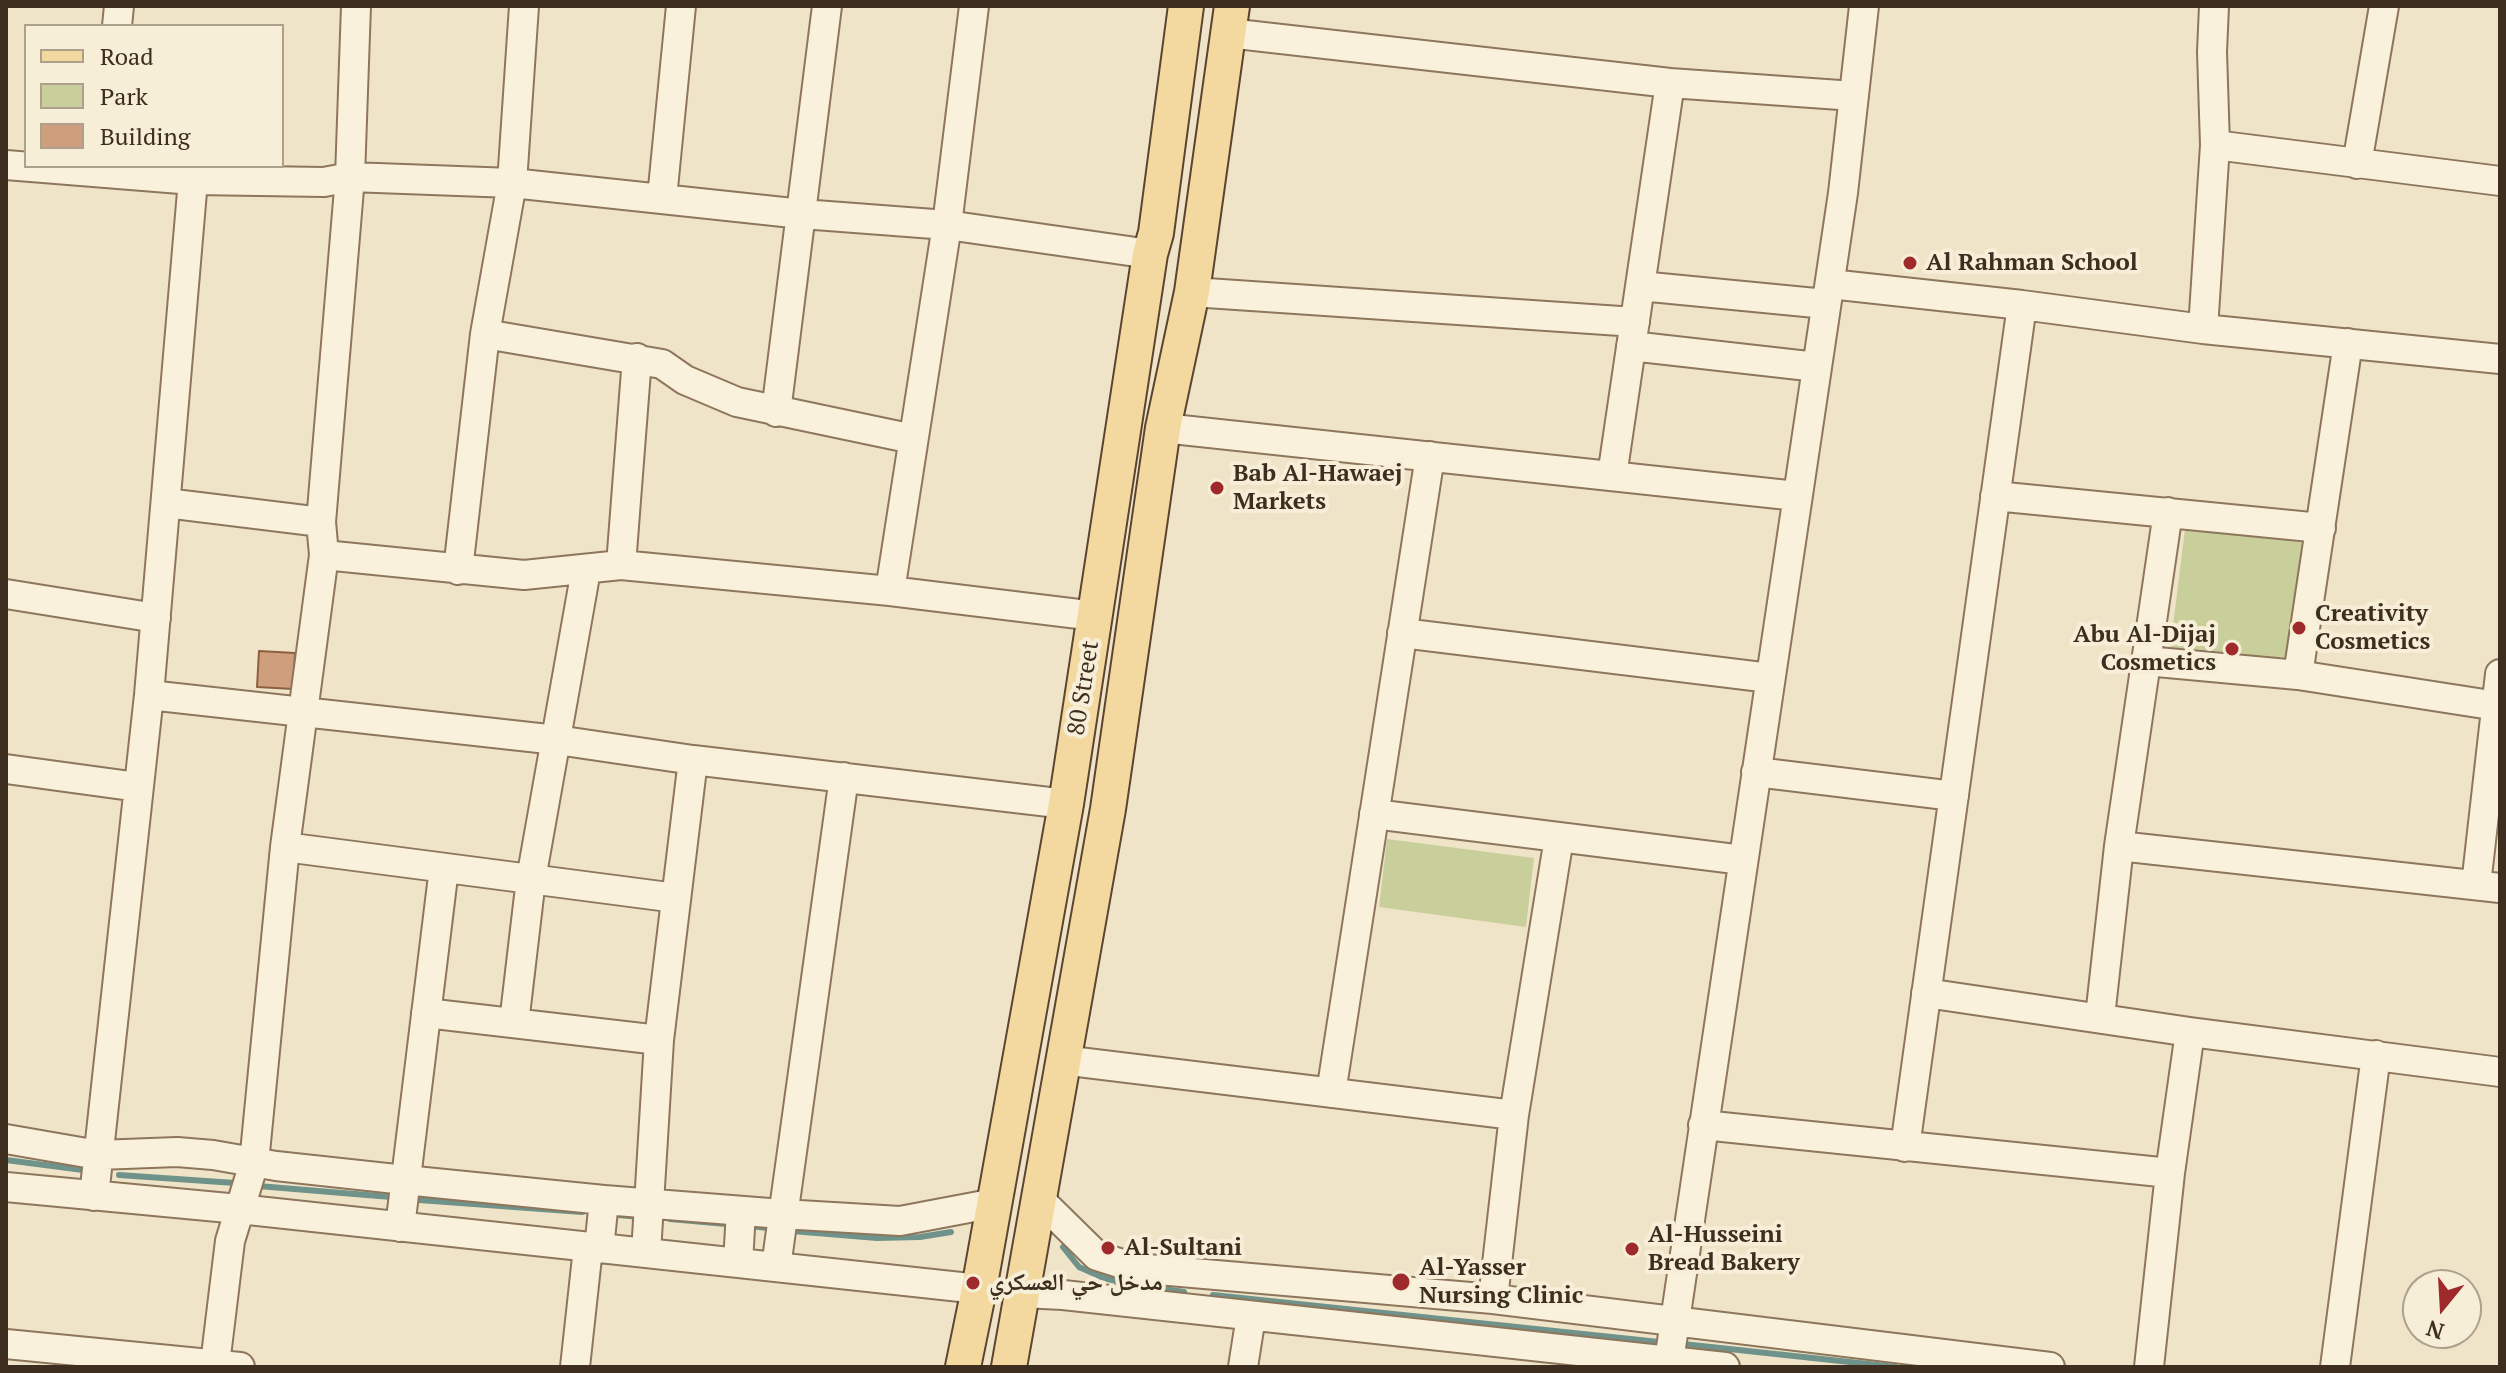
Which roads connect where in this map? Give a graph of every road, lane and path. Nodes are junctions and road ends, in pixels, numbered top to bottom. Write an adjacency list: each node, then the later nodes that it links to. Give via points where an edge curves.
1 (356, 6): 17 (street)
2 (524, 6): 20 (street)
3 (681, 6): 21 (street)
4 (827, 6): 22 (street)
5 (974, 6): 23 (street)
6 (1186, 6): 24 (main road, 80 Street)
7 (1864, 6): 12 (street)
8 (2214, 6): 13 (street)
9 (2384, 6): 14 (street)
10 (1230, 20): 11 (street); 26 (main road, 80 Street)
11 (1670, 83): 12 (street); 25 (street)
12 (1854, 96): 27 (street)
13 (2215, 145): 14 (street); 29 (street)
14 (2357, 164): 19 (street)
15 (80, 168): 16 (street)
16 (104, 169): 18 (street)
17 (350, 177): 18 (street, via 324,182); 20 (street); 45 (street)
18 (193, 180): 43 (street)
19 (2500, 181)
20 (512, 183): 21 (street); 30 (street)
21 (662, 198): 22 (street)
22 (802, 214): 23 (street); 36 (street)
23 (947, 225): 24 (street); 38 (street)
24 (1150, 254): 53 (main road, 80 Street)
25 (1640, 286): 27 (street); 31 (street)
26 (1192, 292): 31 (street); 37 (main road, 80 Street)
27 (1828, 294): 28 (street); 35 (street)
28 (2022, 305): 29 (street); 42 (street)
29 (2203, 329): 32 (street)
30 (485, 334): 33 (street); 49 (street)
31 (1633, 334): 35 (street); 40 (street)
32 (2348, 343): 34 (street); 46 (street)
33 (637, 358): 36 (street, via 662,364 737,402); 48 (street)
34 (2500, 359)
35 (1817, 367): 41 (street)
36 (776, 412): 38 (street)
37 (1163, 428): 39 (street); 87 (main road, 80 Street, via 1108,809)
38 (913, 439): 51 (street)
39 (1430, 456): 40 (street); 55 (street)
40 (1612, 476): 41 (street)
41 (1797, 496): 59 (street)
42 (1995, 496): 44 (street); 69 (street)
43 (166, 503): 45 (street); 54 (street)
44 (2168, 512): 46 (street); 56 (street)
45 (321, 522): 47 (street)
46 (2321, 528): 58 (street)
47 (324, 555): 49 (street); 62 (street)
48 (621, 565): 50 (street); 51 (street)
49 (458, 570): 50 (street, via 524,575)
50 (586, 570): 63 (street)
51 (890, 591): 53 (street)
52 (6, 594): 54 (street)
53 (1095, 616): 70 (main road, 80 Street)
54 (156, 618): 60 (street)
55 (1402, 633): 59 (street); 71 (street)
56 (2146, 661): 58 (street); 73 (street)
57 (2500, 674): 61 (street)
58 (2298, 675): 61 (street)
59 (1770, 678): 66 (street)
60 (149, 695): 62 (street); 68 (street)
61 (2497, 706): 78 (street)
62 (304, 712): 63 (street); 74 (street)
63 (557, 740): 64 (street); 77 (street)
64 (693, 760): 67 (street); 79 (street)
65 (6, 769): 68 (street)
66 (1756, 772): 69 (street); 75 (street)
67 (844, 777): 70 (street); 106 (street)
68 (138, 787): 94 (street)
69 (1954, 796): 80 (street)
70 (1066, 804): 103 (main road, 80 Street)
71 (1374, 814): 72 (street); 89 (street)
72 (1559, 838): 75 (street); 90 (street)
73 (2119, 846): 78 (street); 82 (street)
74 (285, 847): 76 (street); 95 (street)
75 (1743, 860): 91 (street)
76 (444, 868): 77 (street); 81 (street)
77 (531, 879): 79 (street); 83 (street)
78 (2488, 886)
79 (676, 898): 85 (street)
80 (1926, 993): 82 (street); 93 (street)
81 (426, 1013): 83 (street); 97 (street)
82 (2100, 1017): 84 (street)
83 (514, 1023): 85 (street)
84 (2190, 1032): 86 (street); 96 (street)
85 (659, 1040): 102 (street)
86 (2376, 1055): 88 (street); 130 (street)
87 (1062, 1060): 89 (street); 100 (main road, 80 Street)
88 (2500, 1072)
89 (1331, 1093): 90 (street)
90 (1514, 1115): 115 (street)
91 (1703, 1125): 93 (street); 118 (street)
92 (6, 1139): 94 (street)
93 (1905, 1147): 96 (street)
94 (98, 1155): 95 (street, via 177,1152); 99 (street)
95 (254, 1163): 97 (street); 104 (street)
96 (2170, 1173): 129 (street)
97 (405, 1180): 101 (street); 107 (street)
98 (11, 1185): 99 (street)
99 (94, 1196): 104 (street)
100 (1038, 1198): 112 (street, via 1097,1256 1135,1268); 114 (main road, 80 Street)
101 (604, 1200): 102 (street); 108 (street)
102 (650, 1203): 105 (street); 109 (street)
103 (995, 1203): 106 (street, via 900,1221); 113 (main road, 80 Street)
104 (239, 1209): 107 (street); 122 (street, via 230,1241)
105 (741, 1211): 106 (street); 110 (street)
106 (782, 1214): 111 (street)
107 (400, 1227): 108 (street)
108 (594, 1248): 109 (street); 123 (street)
109 (646, 1253): 110 (street)
110 (738, 1263): 111 (street)
111 (776, 1267): 113 (street)
112 (1200, 1274): 115 (street); 116 (street)
113 (979, 1289): 124 (main road, 80 Street)
114 (1022, 1293): 116 (street); 125 (main road, 80 Street)
115 (1493, 1299): 118 (street)
116 (1196, 1310): 117 (street)
117 (1251, 1316): 120 (street); 126 (street)
118 (1675, 1322): 120 (street); 128 (street)
119 (6, 1344): 121 (street)
120 (1669, 1361): 127 (street)
121 (173, 1364): 122 (street)
122 (228, 1365)
123 (575, 1367)
124 (963, 1367)
125 (1009, 1367)
126 (1243, 1367)
127 (1725, 1367)
128 (2050, 1367)
129 (2149, 1367)
130 (2335, 1367)

